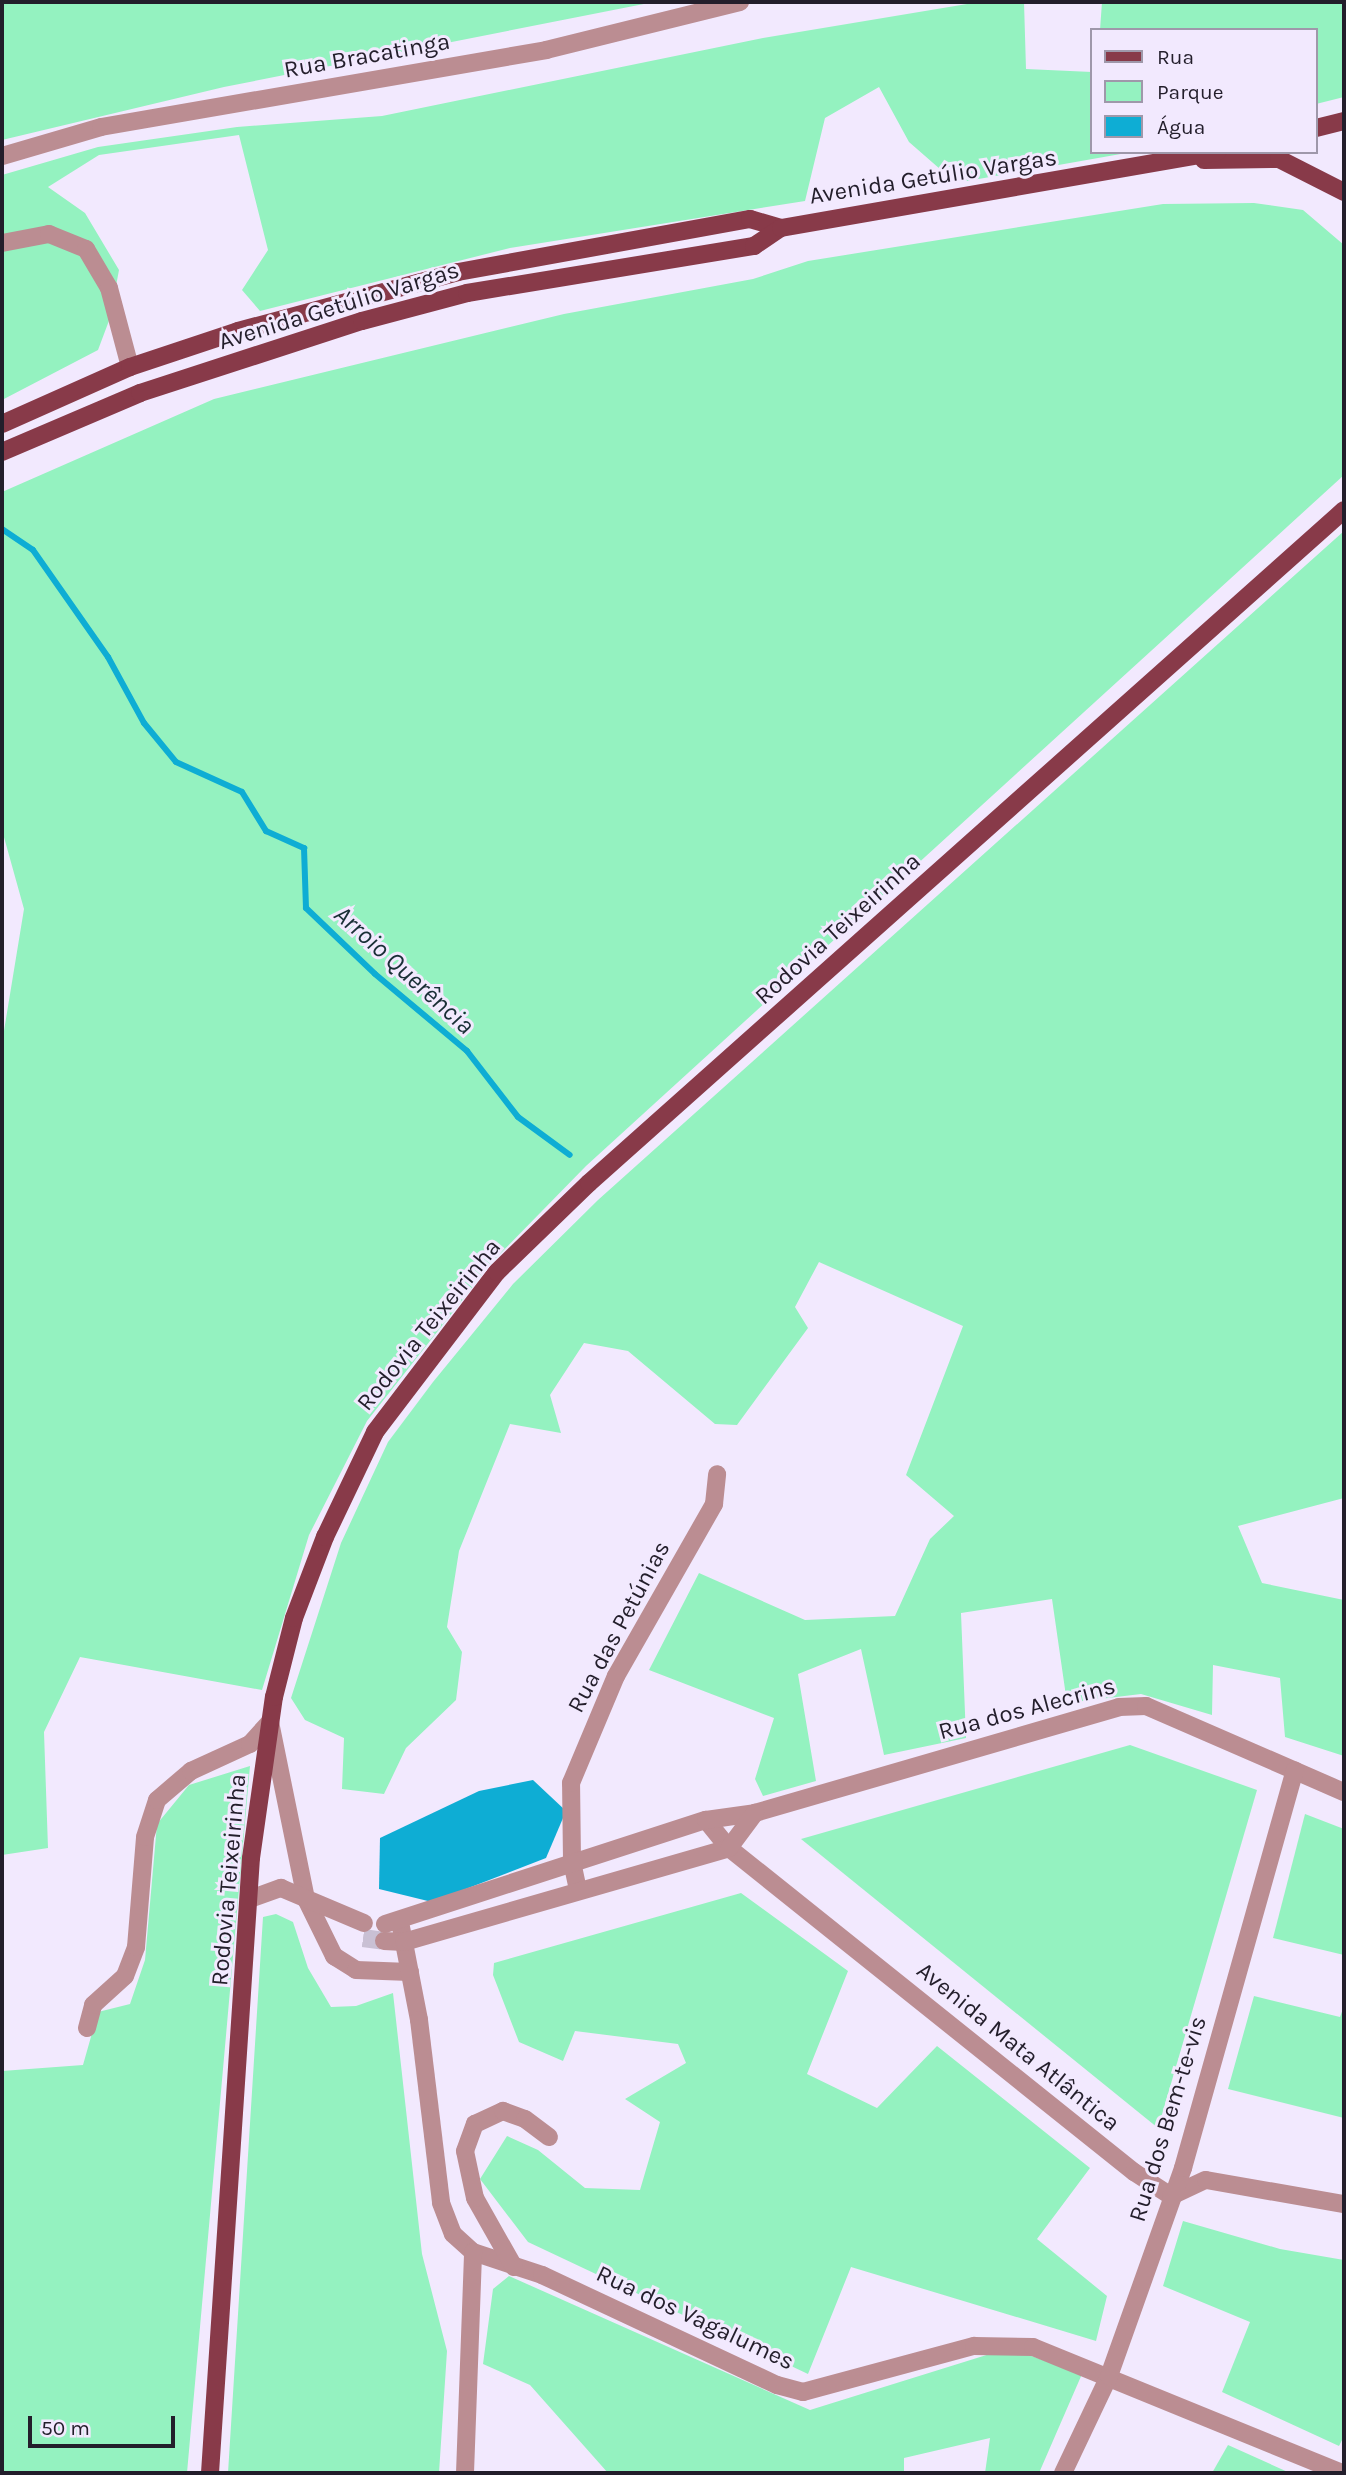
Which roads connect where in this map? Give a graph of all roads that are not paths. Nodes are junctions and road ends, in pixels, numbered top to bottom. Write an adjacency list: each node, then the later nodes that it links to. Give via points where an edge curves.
1 (740, 2): 6 (street, Rua Bracatinga, via 546,50 101,127)
2 (1344, 121): 3 (main road)
3 (1318, 128)
4 (1209, 154): 7 (main road, Avenida Getúlio Vargas)
5 (1309, 154): 8 (main road)
6 (2, 156)
7 (1183, 161): 8 (main road, via 1279,159); 10 (main road, Avenida Getúlio Vargas)
8 (1314, 173): 9 (main road)
9 (1344, 192)
10 (781, 228): 12 (main road, Avenida Getúlio Vargas, via 750,219 457,272 238,331); 14 (main road, Avenida Getúlio Vargas, via 754,246 467,293 362,321 140,394)
11 (2, 243): 12 (street, via 49,234 86,249 108,288)
12 (130, 367): 13 (main road, Avenida Getúlio Vargas)
13 (2, 424)
14 (2, 453)
15 (1344, 510): 17 (main road, Rodovia Teixeirinha, via 589,1184 497,1272 370,1443 324,1537 295,1618)
16 (717, 1474): 23 (street, Rua das Petúnias, via 714,1504 616,1676 571,1783)
17 (270, 1722): 25 (main road, Rodovia Teixeirinha, via 251,1858); 26 (street); 30 (street, via 250,1744 191,1771 157,1800 148,1818 136,1947 125,1976 93,2005)
18 (1295, 1770): 19 (street, Rua dos Alecrins); 20 (street, Rua dos Alecrins, via 1146,1706 1119,1707); 32 (street, Rua dos Bem-te-vis, via 1183,2168)
19 (1344, 1792)
20 (755, 1813): 21 (street, Rua dos Alecrins); 22 (street)
21 (706, 1820): 22 (street, Avenida Mata Atlântica); 23 (street)
22 (729, 1848): 24 (street); 32 (street, Avenida Mata Atlântica, via 1134,2172)
23 (572, 1861): 24 (street, Rua das Petúnias); 28 (street, Rua dos Vagalumes, via 390,1929)
24 (578, 1890): 28 (street)
25 (250, 1899): 26 (street, via 281,1888); 37 (main road, Rodovia Teixeirinha)
26 (306, 1899): 27 (street); 29 (street, via 334,1956 344,1966)
27 (363, 1931)
28 (404, 1942): 29 (street, Rua dos Vagalumes)
29 (410, 1972): 34 (street, Rua dos Vagalumes, via 441,2203 453,2234)
30 (87, 2028)
31 (550, 2137): 35 (street, via 525,2119 503,2111 475,2124 465,2151 475,2198)
32 (1171, 2196): 33 (street, via 1206,2180); 36 (street, Rua dos Bem-te-vis)
33 (1344, 2204)
34 (473, 2252): 35 (street, Rua dos Vagalumes); 38 (street)
35 (514, 2267): 36 (street, Rua dos Vagalumes, via 542,2275 777,2385 803,2392 974,2346 1007,2343 1033,2347)
36 (1109, 2376): 39 (street, Rua dos Bem-te-vis); 40 (street, Rua dos Vagalumes)
37 (210, 2473)
38 (465, 2473)
39 (1063, 2473)
40 (1342, 2473)

